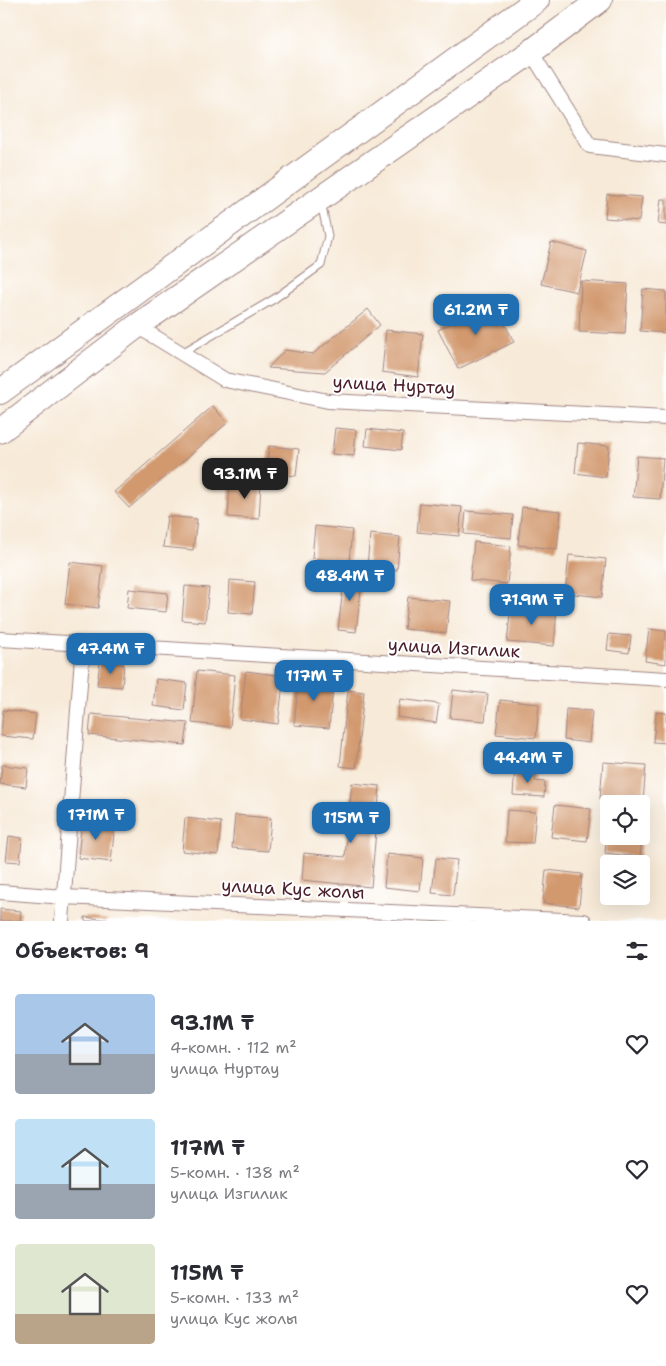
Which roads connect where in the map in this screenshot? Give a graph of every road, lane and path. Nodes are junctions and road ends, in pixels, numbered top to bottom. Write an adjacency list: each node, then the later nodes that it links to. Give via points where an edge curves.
1 (537, 0): 8 (highway)
2 (600, 0): 3 (highway)
3 (531, 52): 4 (street, via 590,146); 5 (highway)
4 (666, 155)
5 (321, 199): 6 (highway); 7 (lane, via 328,236 321,265 274,299)
6 (138, 326): 7 (street, улица Нуртау); 10 (highway)
7 (182, 354): 9 (street, улица Нуртау, via 225,380 328,401)
8 (0, 392)
9 (666, 418)
10 (0, 431)
11 (0, 638): 12 (street, улица Изгилик)
12 (83, 644): 13 (street, улица Изгилик); 15 (street)
13 (666, 679)
14 (0, 892): 15 (street, улица Кус жолы)
15 (64, 897): 16 (street); 17 (street, улица Кус жолы)
16 (62, 921)
17 (584, 921)

